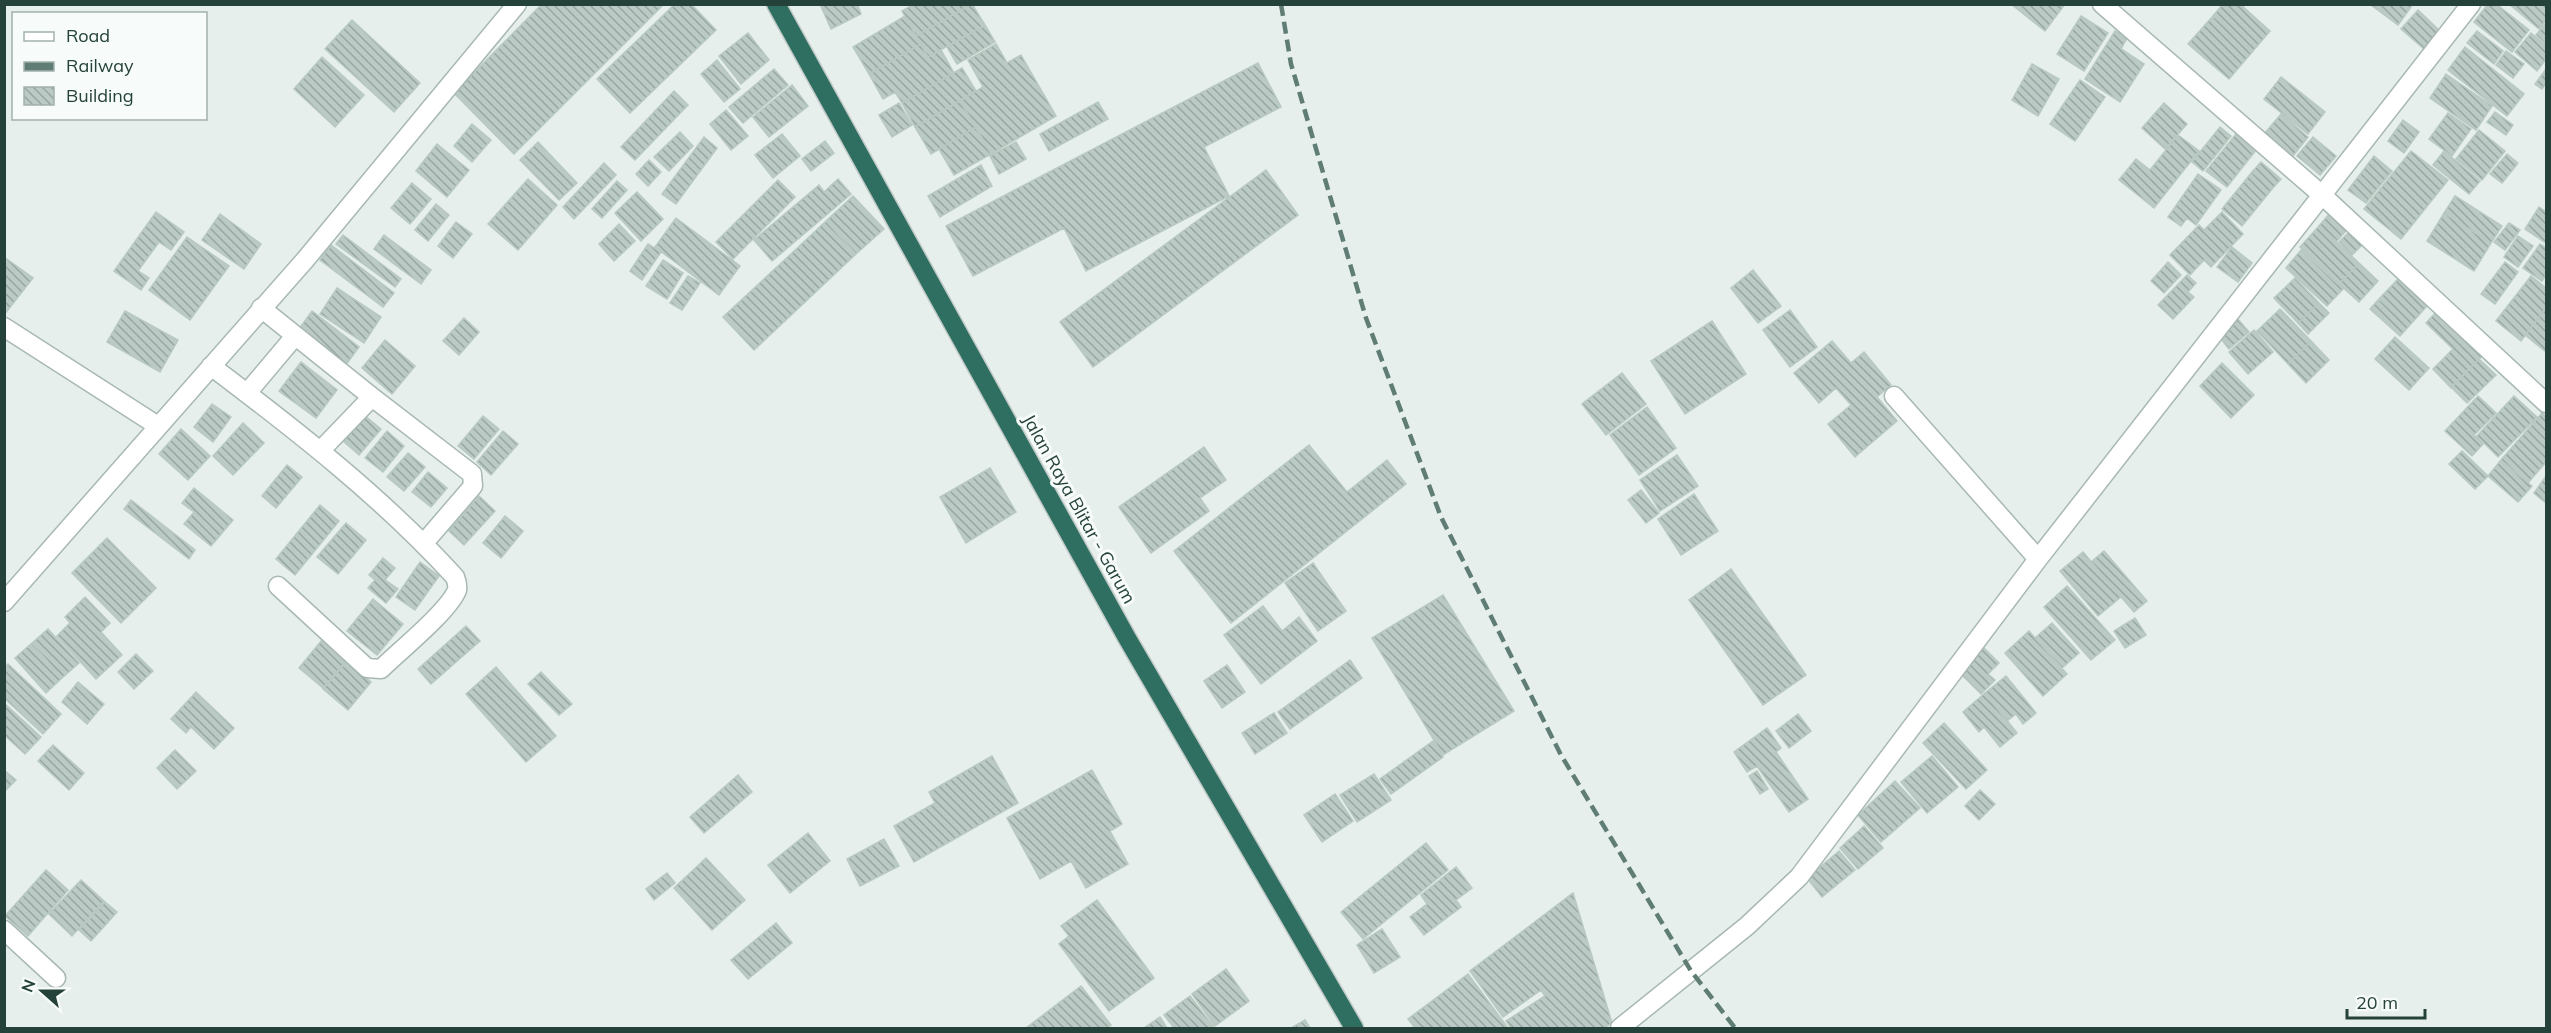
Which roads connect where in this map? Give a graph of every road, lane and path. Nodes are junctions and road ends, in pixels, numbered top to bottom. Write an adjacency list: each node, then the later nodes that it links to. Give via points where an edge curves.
1 (516, 4): 6 (street, via 322,240)
2 (776, 4): 22 (highway, Jalan Raya Blitar - Garum, via 1126,638)
3 (2102, 4): 5 (street)
4 (2471, 4): 5 (street)
5 (2322, 195): 13 (street); 17 (street)
6 (261, 308): 8 (street); 9 (street)
7 (4, 327): 14 (street)
8 (295, 336): 10 (street); 12 (street)
9 (211, 366): 10 (street); 14 (street)
10 (247, 393): 15 (street)
11 (1894, 396): 17 (street)
12 (372, 398): 15 (street); 16 (street, via 474,477 473,486)
13 (2547, 403)
14 (158, 426): 19 (street)
15 (321, 450): 16 (street)
16 (424, 543): 18 (street, via 455,577 456,592 381,669 368,668)
17 (2038, 558): 23 (street, via 1799,877 1747,926)
18 (278, 586)
19 (4, 602)
20 (4, 930): 21 (street)
21 (56, 978)
22 (1354, 1029)
23 (1620, 1029)

